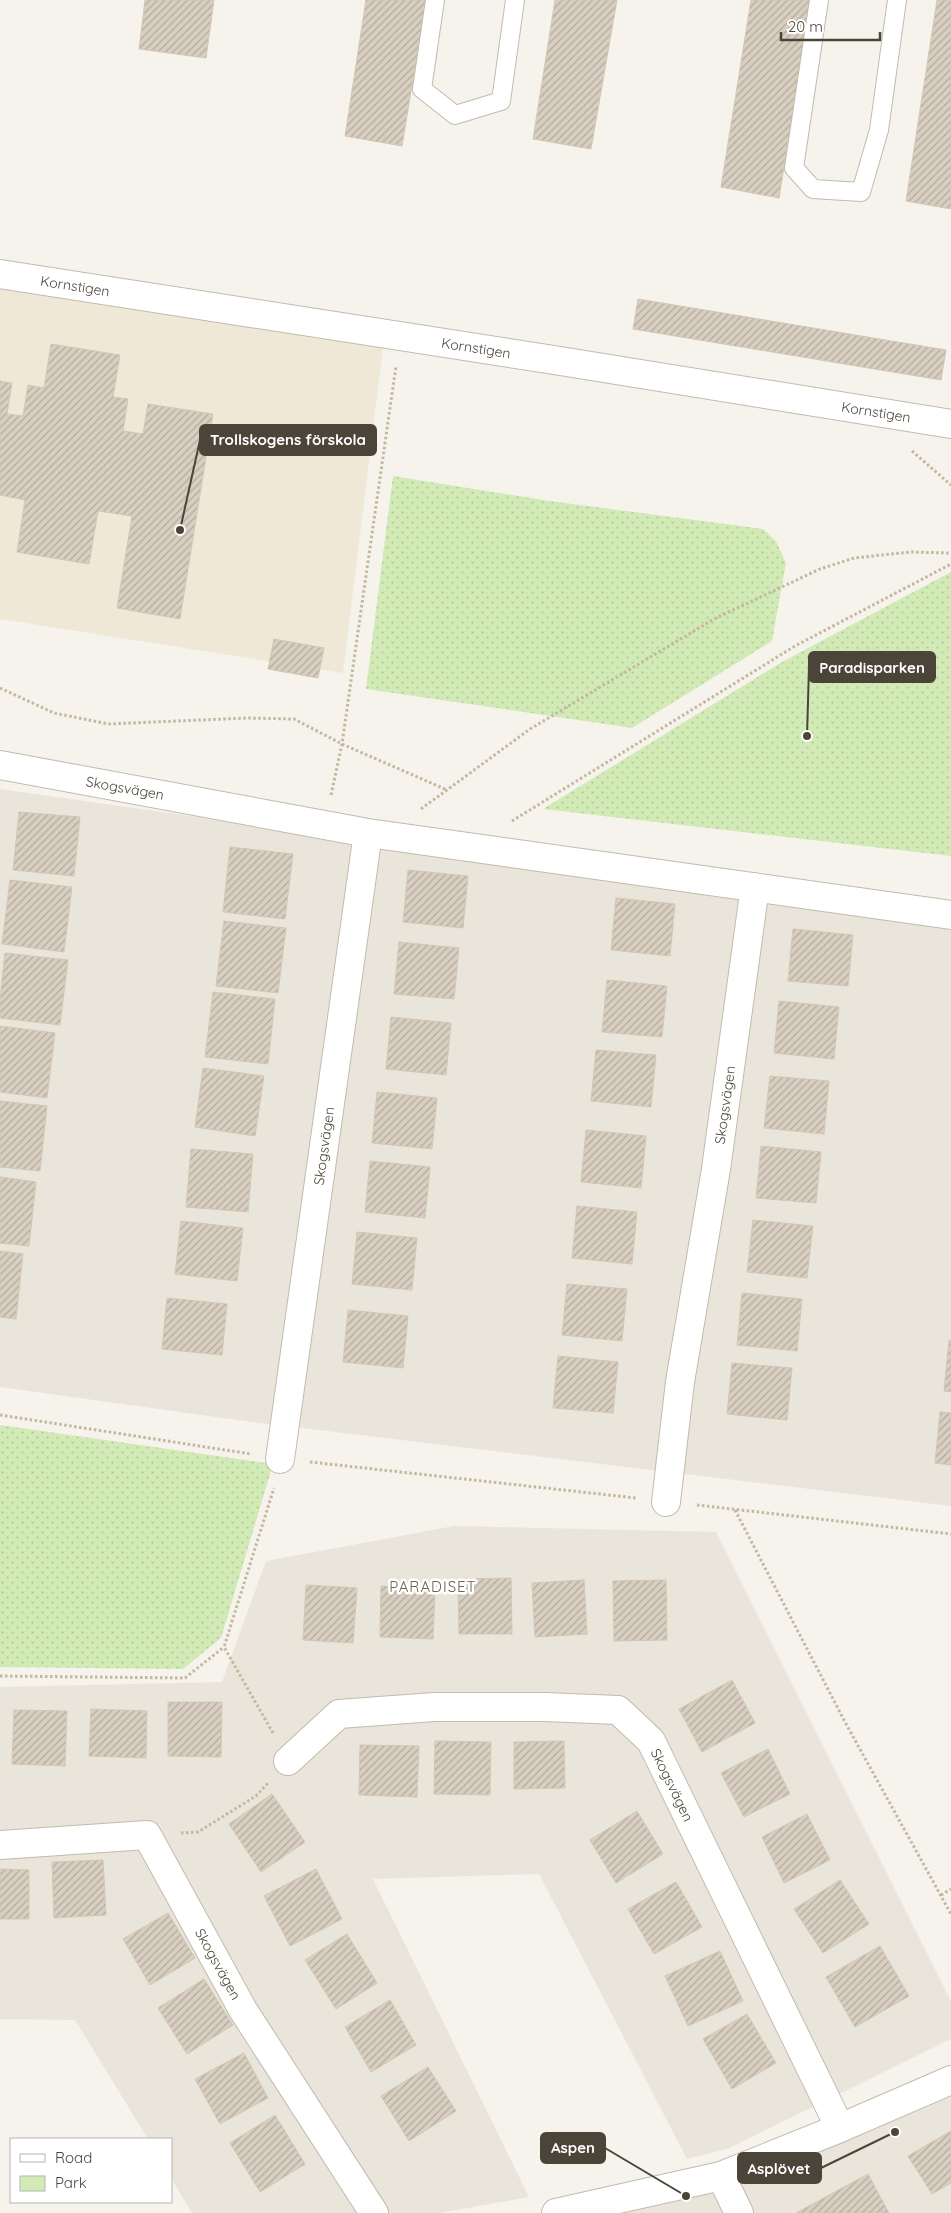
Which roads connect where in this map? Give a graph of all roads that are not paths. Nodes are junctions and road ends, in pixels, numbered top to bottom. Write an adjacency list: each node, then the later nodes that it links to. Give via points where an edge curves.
1 (434, 0): 2 (lane, via 422,89 456,114 501,101)
2 (515, 0)
3 (819, 0): 4 (lane, via 794,168 813,189 860,192 879,130)
4 (897, 0)
5 (0, 274): 6 (street, Kornstigen)
6 (951, 424)
7 (0, 765): 8 (street, Skogsvägen)
8 (377, 834): 9 (street, Skogsvägen); 11 (street, Skogsvägen)
9 (755, 887): 10 (street, Skogsvägen); 12 (street, Skogsvägen, via 716,1169 680,1382)
10 (951, 915)
11 (280, 1459)
12 (666, 1502)
13 (288, 1761): 16 (street, Skogsvägen, via 339,1714 434,1707 545,1706 618,1710 651,1741)
14 (0, 1845): 18 (street, Skogsvägen, via 148,1835 243,2010)
15 (951, 2080): 16 (street)
16 (840, 2128): 17 (street)
17 (721, 2176): 19 (street); 20 (street)
18 (374, 2213)
19 (556, 2213)
20 (738, 2213)

